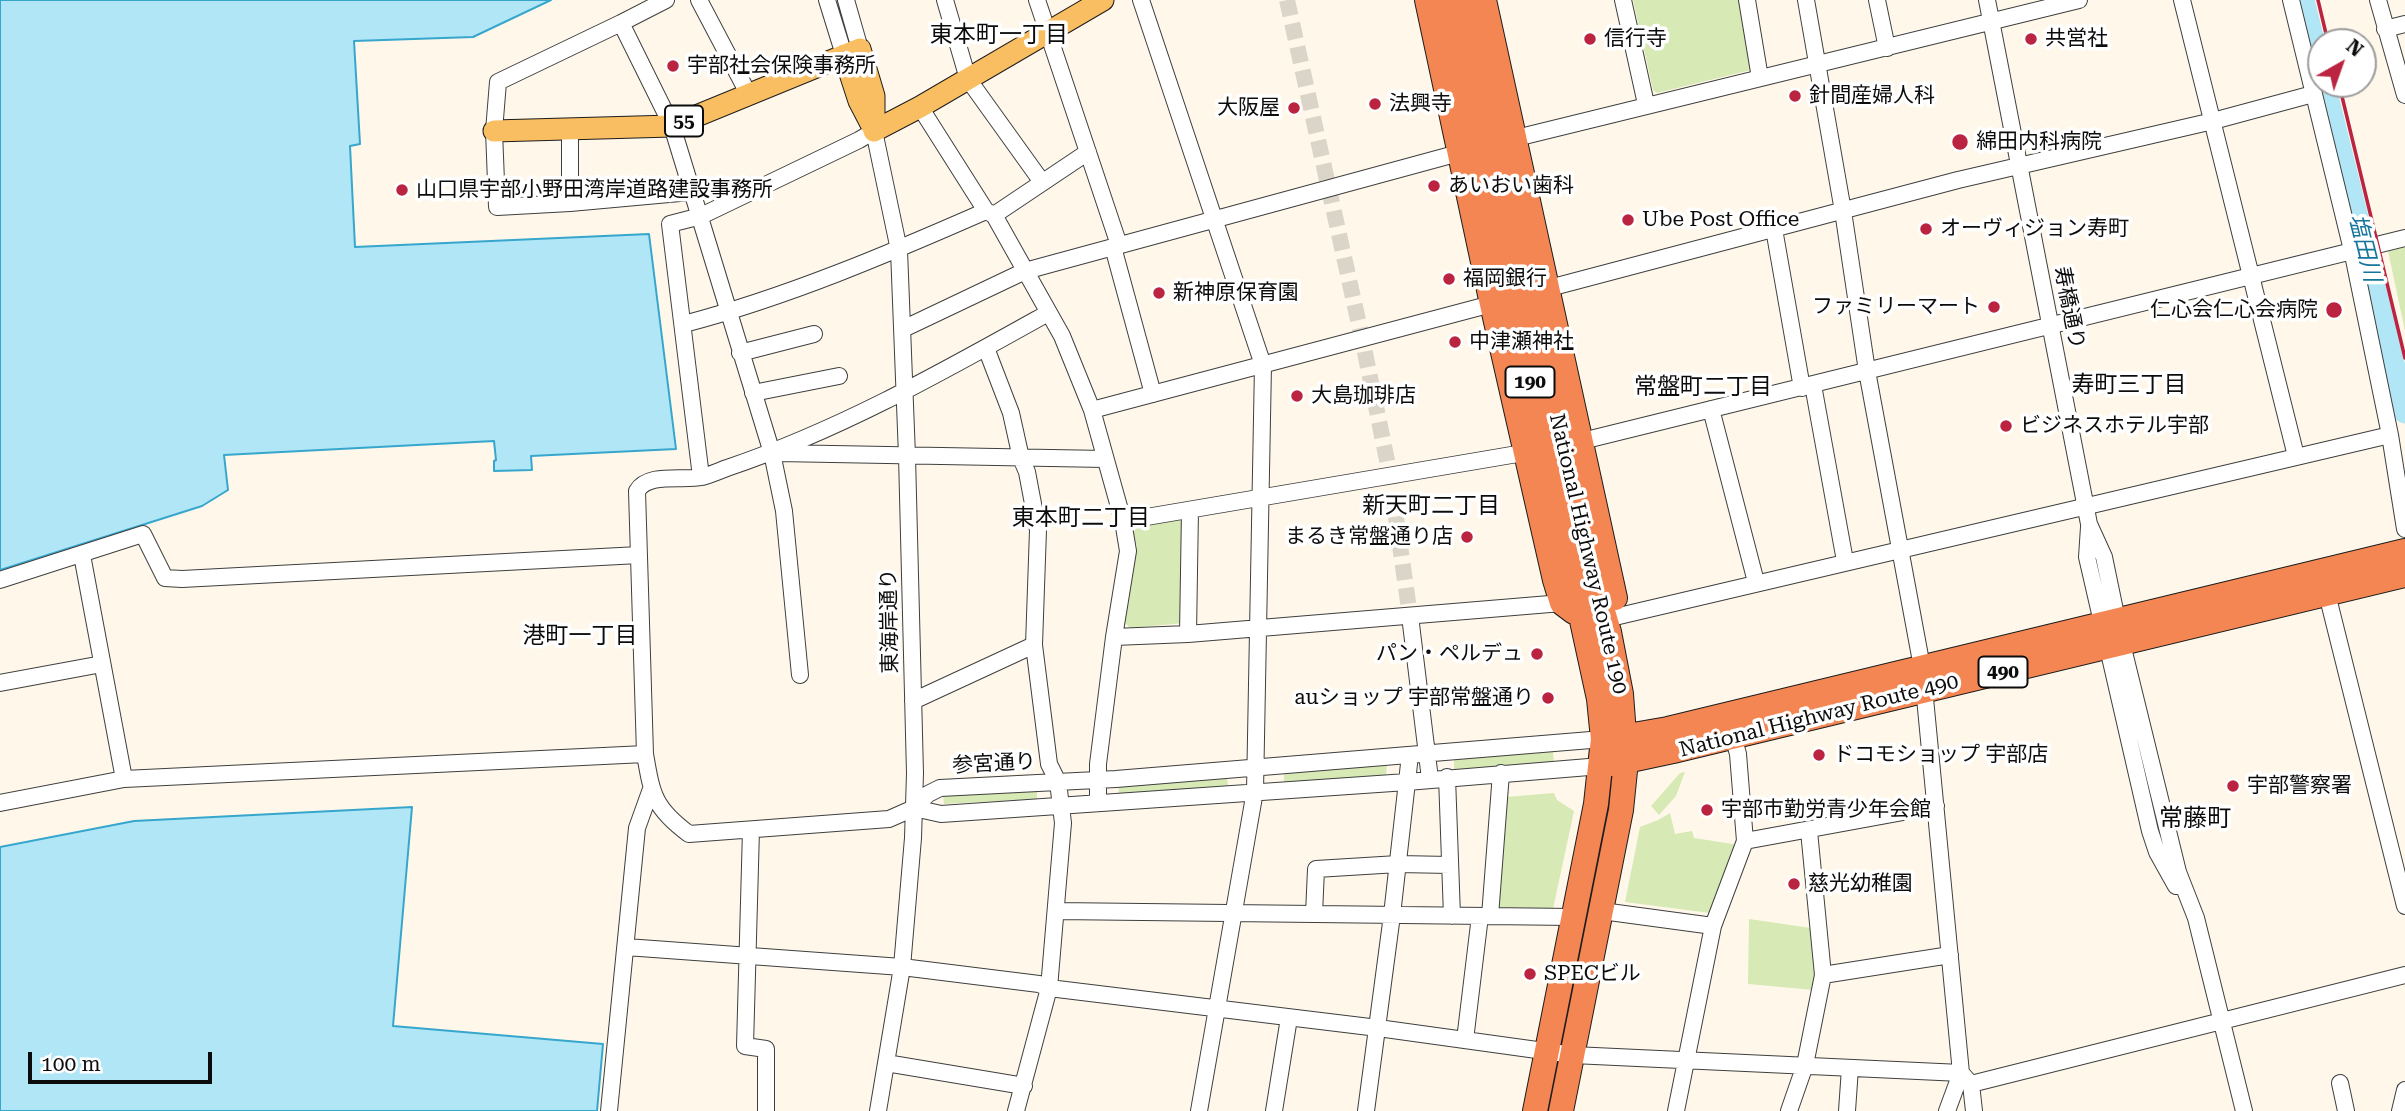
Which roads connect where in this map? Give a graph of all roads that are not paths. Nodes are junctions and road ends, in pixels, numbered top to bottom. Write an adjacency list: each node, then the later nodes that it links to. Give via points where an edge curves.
1 (666, 0): 23 (street)
2 (699, 0): 33 (street)
3 (827, 0): 28 (street)
4 (846, 0): 28 (street)
5 (945, 0): 32 (street)
6 (1037, 0): 26 (street)
7 (1103, 0): 26 (main road)
8 (1141, 0): 53 (street)
9 (1427, 0): 44 (highway)
10 (1447, 0): 44 (highway, National Highway Route 190 / 190)
11 (1465, 0): 44 (highway, National Highway Route 190 / 190)
12 (1484, 0): 44 (highway)
13 (1623, 0): 37 (street)
14 (1747, 0): 31 (street)
15 (1806, 0): 29 (street)
16 (1877, 0): 27 (street)
17 (1987, 0): 22 (street, 寿橋通り)
18 (2080, 0): 22 (street)
19 (2182, 0): 39 (street)
20 (2291, 0): 30 (street)
21 (2378, 0): 25 (street)
22 (1992, 20): 27 (street); 46 (street, 寿橋通り)
23 (621, 23): 40 (street); 42 (street, via 498,82)
24 (2405, 24): 25 (street)
25 (2385, 29): 35 (street)
26 (1048, 33): 32 (main road); 45 (street)
27 (1887, 48): 29 (street)
28 (852, 52): 33 (main road, 55); 43 (main road, via 859,101)
29 (1817, 64): 31 (street); 50 (street)
30 (2307, 68)
31 (1760, 78): 37 (street)
32 (968, 79): 38 (main road); 47 (street)
33 (748, 95): 40 (main road, 55)
34 (2307, 96): 39 (street)
35 (2405, 96)
36 (2314, 98): 57 (street)
37 (1646, 104): 44 (street)
38 (920, 107): 43 (main road); 51 (street)
39 (2213, 121): 46 (street); 60 (street)
40 (672, 126): 41 (main road, 55); 48 (street)
41 (570, 128): 42 (main road, 55); 49 (street)
42 (494, 131): 49 (street, via 497,207)
43 (874, 131): 52 (street); 58 (street, 東海岸通り)
44 (1487, 145): 53 (street); 61 (highway, National Highway Route 190 / 190); 61 (highway)
45 (1088, 152): 47 (street); 56 (street)
46 (2021, 167): 50 (street); 65 (street, 寿橋通り)
47 (1042, 182): 51 (street)
48 (691, 192): 49 (street); 52 (street)
49 (570, 203)
50 (1843, 211): 54 (street); 71 (street)
51 (990, 213): 58 (street); 59 (street)
52 (701, 216): 62 (street); 64 (street, via 670,224)
53 (1215, 219): 56 (street); 70 (street)
54 (1774, 229): 61 (street); 73 (street)
55 (2405, 238): 57 (street)
56 (1116, 246): 59 (street); 76 (street)
57 (2360, 248): 60 (street); 79 (street)
58 (898, 250): 62 (street); 66 (street, 東海岸通り)
59 (1025, 271): 63 (street); 66 (street)
60 (2249, 275): 65 (street); 83 (street)
61 (1520, 296): 70 (street); 80 (highway, National Highway Route 190 / 190); 80 (highway)
62 (727, 312): 64 (street); 69 (street)
63 (1048, 313): 68 (street); 78 (street)
64 (684, 324): 86 (street)
65 (2052, 325): 71 (street); 88 (street, 寿橋通り)
66 (903, 329): 74 (street, 東海岸通り)
67 (814, 334): 69 (street)
68 (986, 348): 74 (street); 84 (street)
69 (740, 352): 75 (street)
70 (1263, 365): 76 (street); 87 (street)
71 (1867, 371): 73 (street); 92 (street)
72 (839, 376): 75 (street)
73 (1808, 387): 77 (street); 96 (street)
74 (905, 392): 81 (street); 82 (street, 東海岸通り)
75 (753, 393): 81 (street)
76 (1153, 394): 78 (street)
77 (1711, 409): 80 (street); 99 (street)
78 (1093, 410): 85 (street)
79 (2390, 435): 83 (street); 91 (street)
80 (1554, 447): 87 (street); 101 (highway, National Highway Route 190 / 190, via 1587,557); 101 (highway, via 1555,580)
81 (772, 453): 82 (street); 86 (street); 109 (street, via 784,511)
82 (907, 456): 84 (street); 112 (street, 東海岸通り)
83 (2296, 456): 88 (street)
84 (1021, 458): 85 (street); 107 (street, via 1038,530)
85 (1105, 459): 90 (street)
86 (701, 477): 95 (street, via 641,484 637,491)
87 (1262, 497): 89 (street); 103 (street)
88 (2085, 505): 92 (street); 105 (street, 寿橋通り, via 2087,557)
89 (1190, 510): 90 (street); 104 (street)
90 (1123, 521): 106 (street, via 1128,551)
91 (2405, 529)
92 (1901, 548): 96 (street); 110 (street)
93 (2405, 551): 105 (highway, National Highway Route 490 / 490)
94 (82, 555): 95 (street, via 143,534 165,578 182,579); 98 (street); 108 (street)
95 (639, 555): 115 (street)
96 (1845, 561): 99 (street)
97 (2405, 575): 100 (highway, National Highway Route 490 / 490)
98 (0, 580)
99 (1756, 582): 101 (street)
100 (2327, 594): 105 (highway, National Highway Route 490 / 490); 138 (street)
101 (1591, 610): 102 (street); 114 (highway, National Highway Route 190 / 190, via 1599,699)
102 (1410, 616): 103 (street); 116 (street)
103 (1259, 628): 104 (street); 118 (street)
104 (1188, 634): 106 (street)
105 (2112, 634): 110 (highway, National Highway Route 490 / 490); 157 (street, 寿橋通り, via 2178,872 2196,918)
106 (1114, 637): 123 (street)
107 (1034, 645): 112 (street); 124 (street, via 1049,764)
108 (102, 664): 111 (street); 122 (street)
109 (800, 675)
110 (1924, 679): 113 (highway, National Highway Route 490 / 490); 114 (highway, National Highway Route 490 / 490); 131 (street)
111 (0, 683)
112 (913, 701): 132 (street, 東海岸通り)
113 (1733, 736): 114 (highway, National Highway Route 490 / 490); 135 (street)
114 (1618, 746): 116 (street, 参宮通り); 119 (highway, National Highway Route 490 / 490); 140 (highway, National Highway Route 190 / 190, via 1622,808)
115 (645, 754): 122 (street); 126 (street)
116 (1428, 754): 117 (street, 参宮通り); 121 (street)
117 (1410, 755): 118 (street, 参宮通り); 125 (street)
118 (1256, 766): 123 (street, 参宮通り); 127 (street)
119 (1601, 766): 120 (street); 146 (highway)
120 (1501, 773): 121 (street); 145 (street)
121 (1439, 778): 125 (street); 137 (street)
122 (124, 779): 128 (street)
123 (1097, 779): 124 (street, 参宮通り); 129 (street)
124 (1058, 782): 130 (street); 132 (street, 参宮通り, via 940,788)
125 (1407, 782): 127 (street); 136 (street)
126 (651, 789): 133 (street, via 668,818 689,834); 148 (street, via 637,828)
127 (1255, 791): 129 (street); 141 (street)
128 (0, 803)
129 (1098, 803): 130 (street)
130 (1060, 806): 132 (street, via 941,814); 139 (street)
131 (1936, 806): 134 (street); 149 (street)
132 (914, 808): 133 (street, via 889,819); 151 (street, 東海岸通り)
133 (751, 830): 150 (street)
134 (1810, 831): 135 (street); 152 (street)
135 (1745, 841): 147 (street)
136 (1398, 864): 137 (street); 142 (street, via 1316,869); 143 (street)
137 (1450, 865): 144 (street)
138 (2405, 906)
139 (1057, 911): 141 (street); 154 (street)
140 (1602, 911): 147 (street); 161 (highway, National Highway Route 190 / 190)
141 (1233, 914): 142 (street); 155 (street)
142 (1314, 914): 143 (street)
143 (1392, 915): 144 (street); 158 (street)
144 (1452, 916): 145 (street)
145 (1485, 916): 146 (street); 159 (street)
146 (1573, 917): 160 (highway)
147 (1713, 926): 162 (street)
148 (626, 947): 150 (street); 170 (street)
149 (1950, 956): 152 (street); 166 (street)
150 (749, 957): 151 (street); 171 (street, via 745,1046 766,1049)
151 (902, 967): 154 (street); 163 (street, 東海岸通り)
152 (1824, 975): 164 (street)
153 (2405, 975): 157 (street)
154 (1049, 988): 155 (street); 168 (street)
155 (1216, 1010): 156 (street); 174 (street)
156 (1289, 1018): 158 (street); 175 (street)
157 (2221, 1020): 166 (street); 184 (street, 寿橋通り)
158 (1378, 1028): 159 (street); 176 (street)
159 (1465, 1040): 160 (street)
160 (1546, 1052): 161 (street); 177 (highway)
161 (1573, 1055): 162 (street); 178 (highway, National Highway Route 190 / 190)
162 (1686, 1059): 164 (street); 179 (street)
163 (887, 1062): 168 (street); 172 (street, 東海岸通り)
164 (1805, 1065): 165 (street); 180 (street)
165 (1850, 1068): 166 (street); 181 (street)
166 (1966, 1078): 182 (street); 183 (street)
167 (2340, 1083): 185 (street)
168 (1024, 1086): 173 (street)
169 (2405, 1090): 186 (street)
170 (609, 1111)
171 (765, 1111)
172 (878, 1111)
173 (1016, 1111)
174 (1199, 1111)
175 (1274, 1111)
176 (1366, 1111)
177 (1535, 1111)
178 (1561, 1111)
179 (1676, 1111)
180 (1789, 1111)
181 (1847, 1111)
182 (1947, 1111)
183 (1974, 1111)
184 (2244, 1111)
185 (2346, 1111)
186 (2400, 1111)

